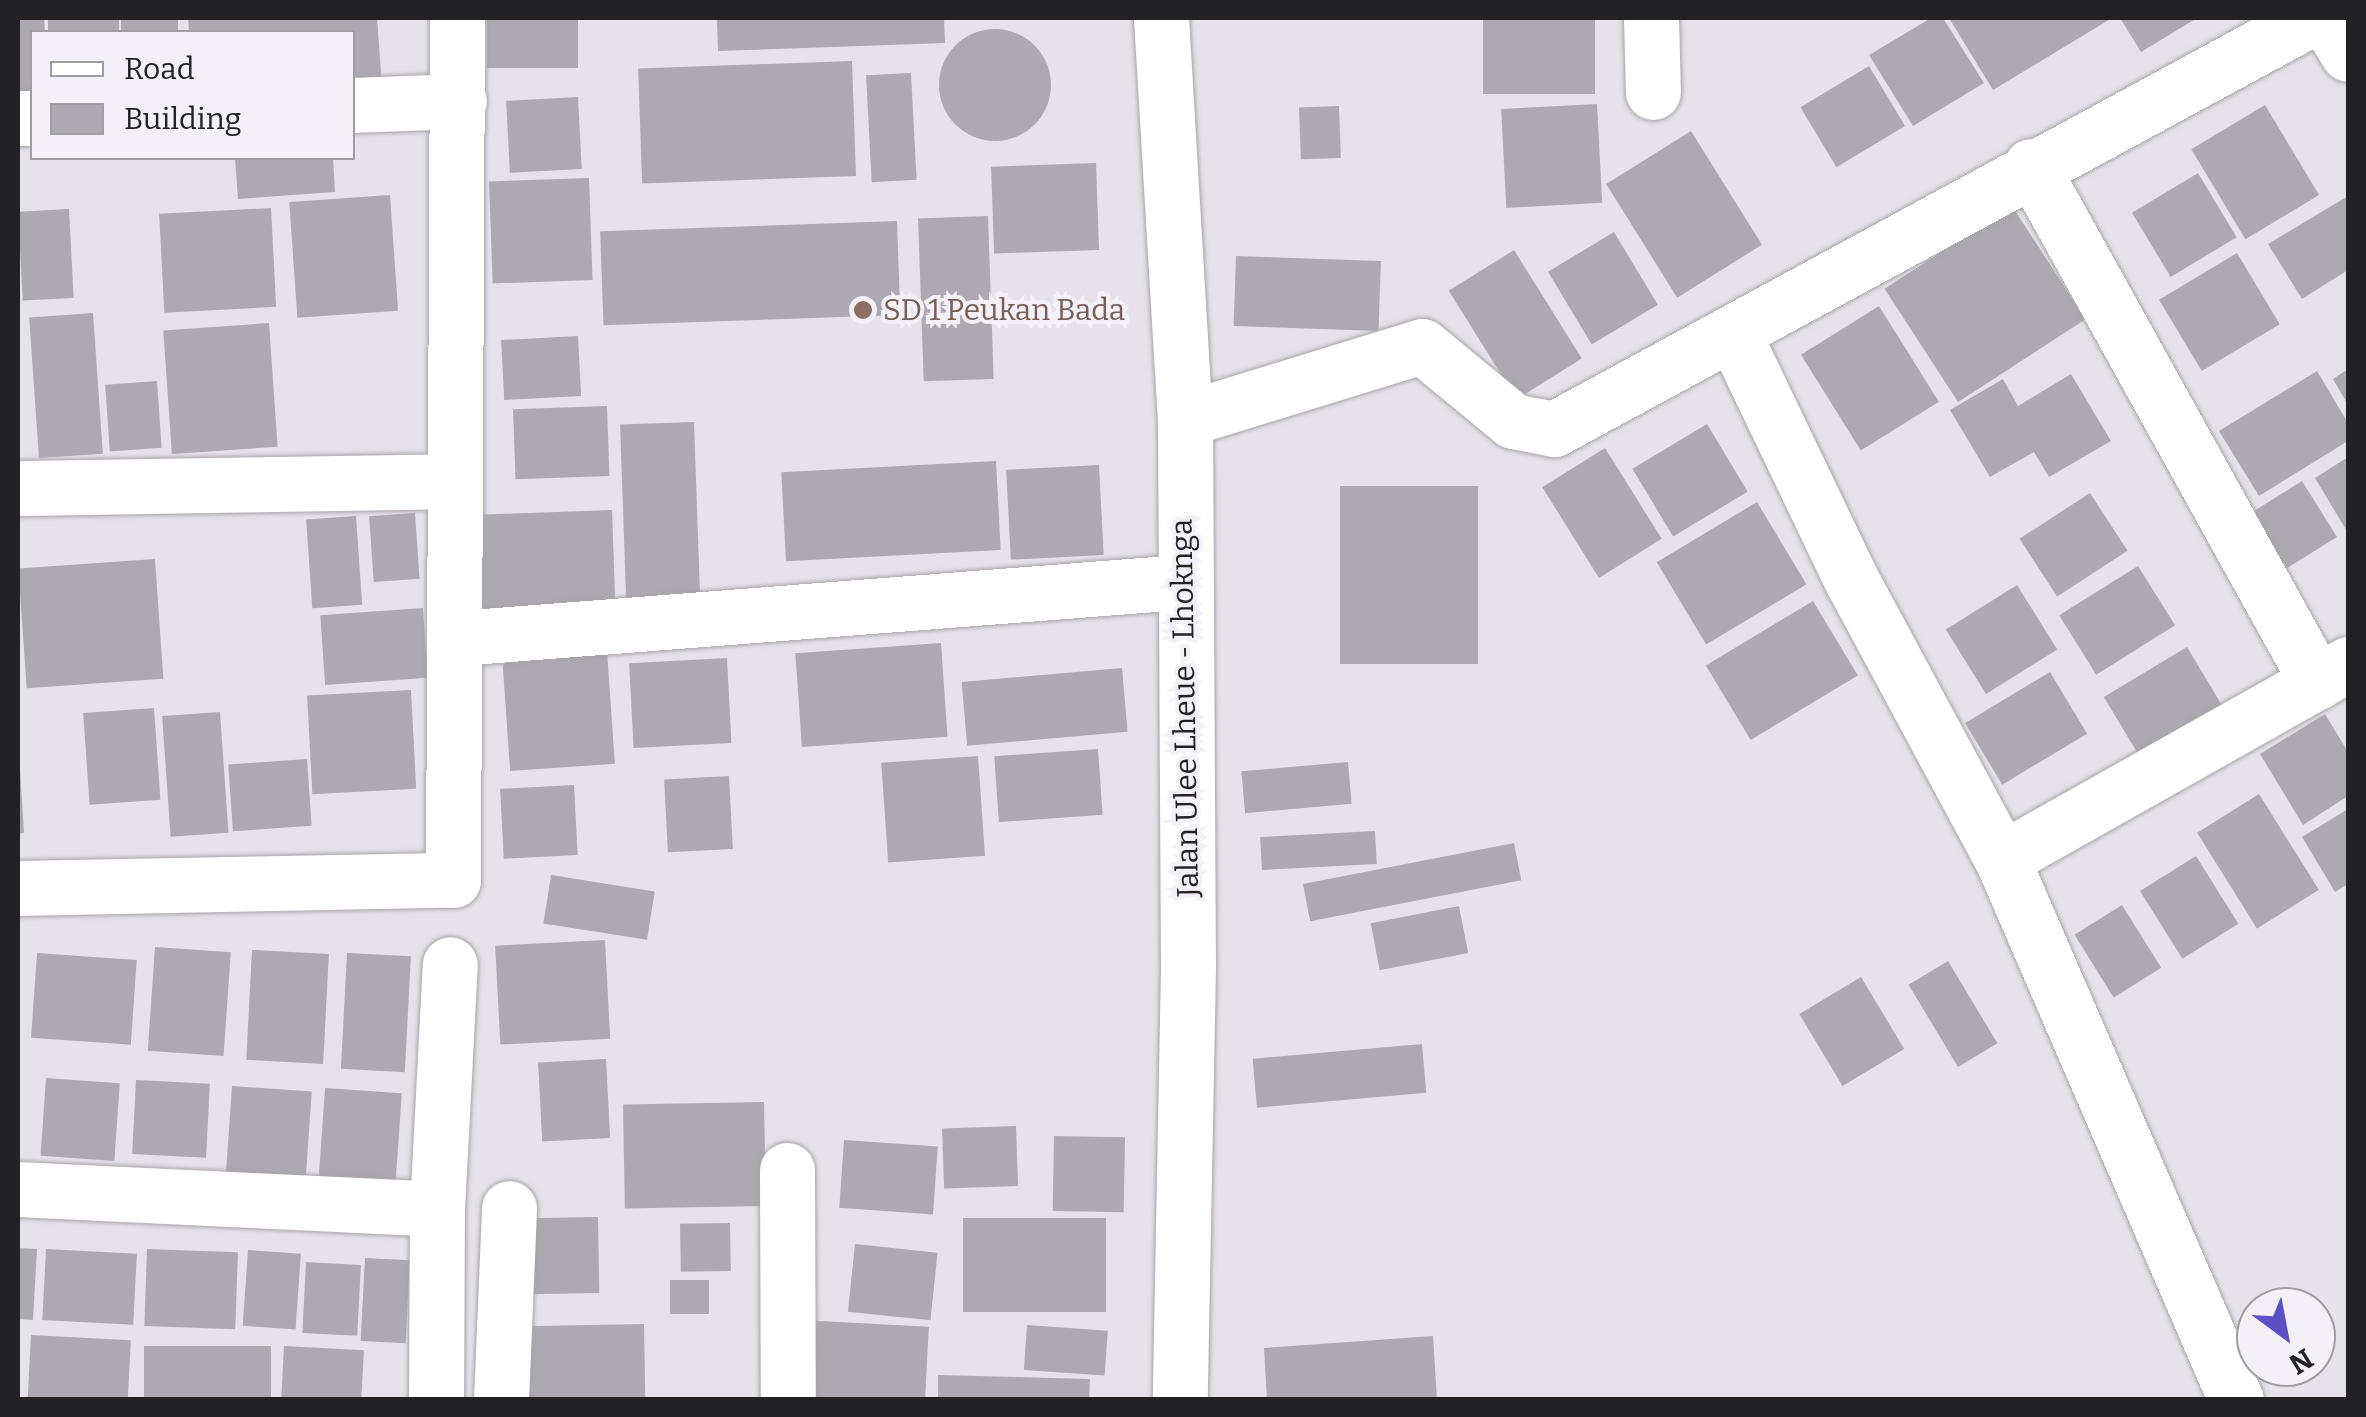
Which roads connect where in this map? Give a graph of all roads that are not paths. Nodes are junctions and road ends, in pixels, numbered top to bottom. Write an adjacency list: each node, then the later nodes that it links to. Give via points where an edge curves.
1 (457, 18): 8 (main road)
2 (1161, 18): 12 (main road, Jalan Ulee Lheue - Lhoknga)
3 (1651, 18): 7 (main road)
4 (2312, 18): 10 (main road)
5 (2326, 18): 6 (main road)
6 (2348, 54)
7 (1653, 92)
8 (460, 101): 9 (main road); 13 (main road)
9 (355, 106)
10 (2031, 166): 11 (main road); 17 (main road)
11 (1732, 333): 12 (main road, via 1542,431 1513,421 1422,346); 18 (main road, via 1852,580)
12 (1185, 419): 15 (main road, Jalan Ulee Lheue - Lhoknga)
13 (452, 481): 14 (main road); 16 (main road)
14 (18, 488)
15 (1181, 582): 16 (main road); 28 (main road, Jalan Ulee Lheue - Lhoknga, via 1188,967)
16 (458, 638): 19 (main road, via 453,880)
17 (2333, 673): 18 (main road)
18 (2002, 859): 29 (main road)
19 (18, 888)
20 (450, 964): 23 (main road)
21 (787, 1170): 27 (main road)
22 (18, 1189): 23 (main road)
23 (437, 1208): 25 (main road)
24 (509, 1208): 26 (main road)
25 (436, 1400)
26 (501, 1400)
27 (788, 1400)
28 (1180, 1400)
29 (2236, 1400)

